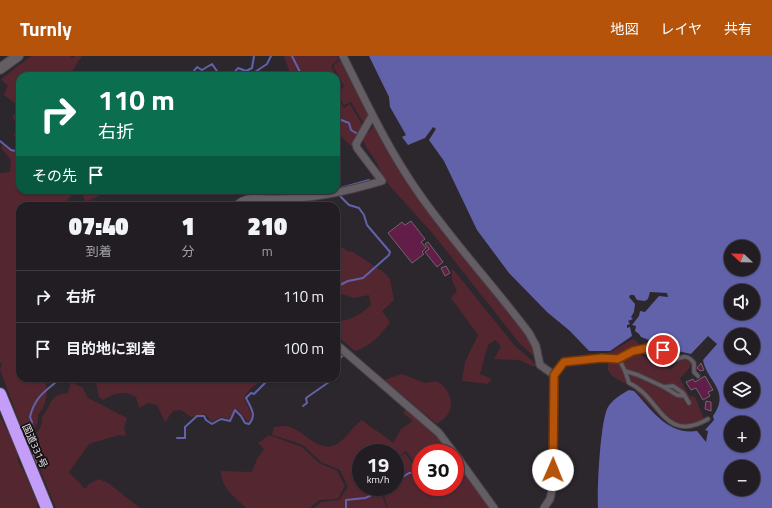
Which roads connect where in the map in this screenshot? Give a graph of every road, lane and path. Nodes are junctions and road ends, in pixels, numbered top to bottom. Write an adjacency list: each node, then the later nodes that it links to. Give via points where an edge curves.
1 (18, 56): 3 (street)
2 (343, 56): 4 (street)
3 (0, 69)
4 (372, 116): 5 (street, via 356,144 382,181); 13 (street, via 418,193 530,333 540,365)
5 (340, 192)
6 (330, 194): 7 (street, via 273,199 251,198)
7 (244, 202)
8 (340, 347): 20 (street, via 439,433)
9 (642, 350): 10 (lane, via 652,347 675,353); 10 (lane, via 670,361); 11 (lane, via 633,351)
10 (679, 357): 14 (lane, via 692,360 694,372)
11 (618, 359): 12 (lane); 13 (lane, via 564,362)
12 (625, 371): 15 (lane, via 638,374); 19 (lane, via 629,383 636,386 672,424 698,425)
13 (554, 375): 24 (street, via 553,485 550,499)
14 (698, 376)
15 (664, 387): 17 (lane); 17 (lane, via 673,386)
16 (0, 394): 22 (highway, 国道331号)
17 (685, 396): 18 (lane)
18 (689, 403)
19 (708, 419)
20 (447, 444)
21 (464, 468): 23 (street)
22 (47, 508)
23 (494, 508)
24 (544, 508)

